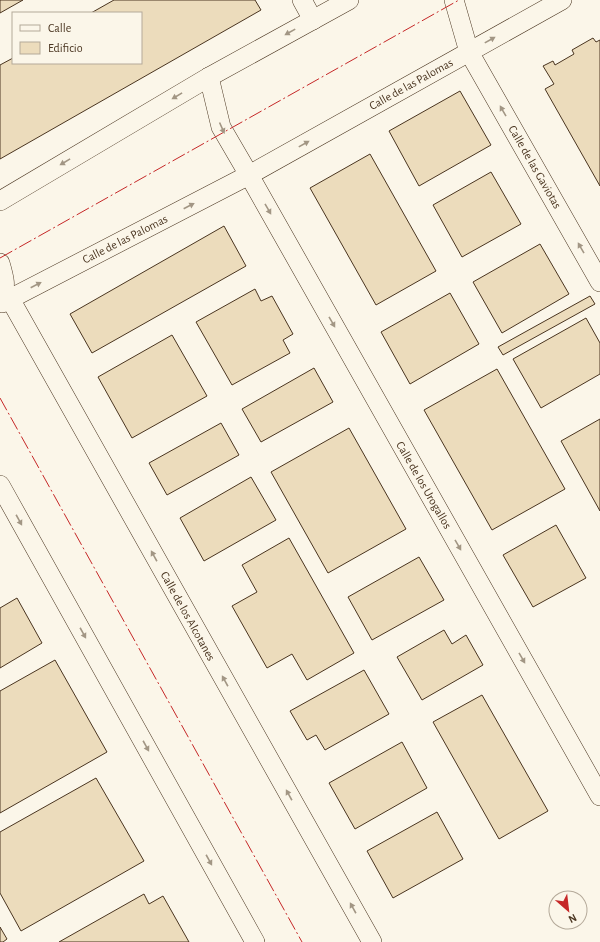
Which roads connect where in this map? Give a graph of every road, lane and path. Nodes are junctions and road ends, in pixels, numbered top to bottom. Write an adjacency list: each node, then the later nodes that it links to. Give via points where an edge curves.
1 (302, 0): 5 (street)
2 (349, 0): 5 (street)
3 (454, 0): 6 (street)
4 (562, 0): 6 (street, Calle de las Palomas, one-way to 4)
5 (313, 20): 7 (street, one-way to 7)
6 (469, 52): 8 (street, Calle de las Palomas, one-way to 6); 11 (street, Calle de las Gaviotas, one-way to 6)
7 (208, 77): 8 (street, one-way to 8, via 221,127); 9 (street, one-way to 9)
8 (249, 175): 12 (street, Calle de las Palomas, one-way to 8); 14 (street, Calle de los Urogallos, one-way to 14)
9 (0, 201)
10 (0, 263): 12 (street, via 5,281)
11 (600, 282)
12 (4, 299): 16 (street, Calle de los Alcotanes, one-way to 12)
13 (0, 486): 15 (street, one-way to 15)
14 (600, 796)
15 (255, 942)
16 (372, 942)

